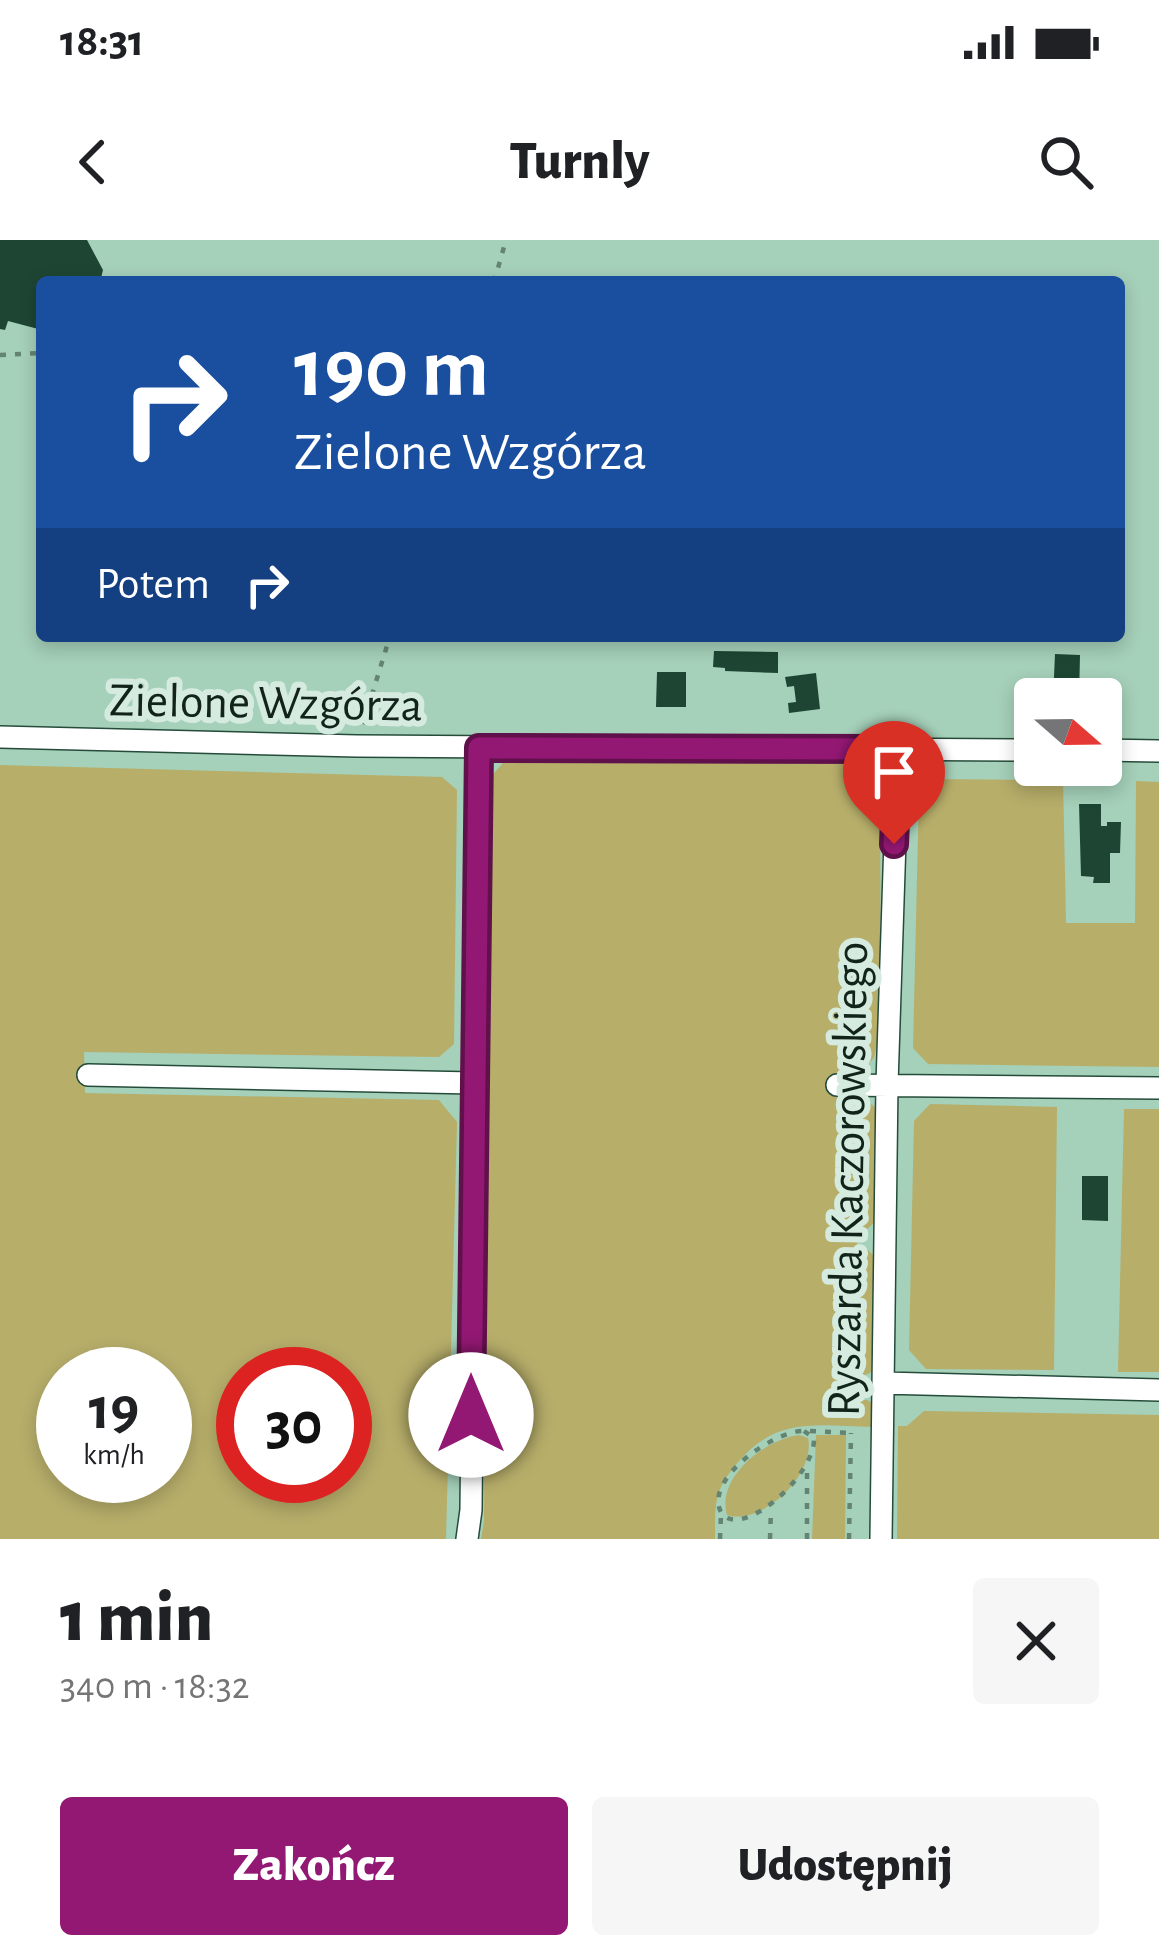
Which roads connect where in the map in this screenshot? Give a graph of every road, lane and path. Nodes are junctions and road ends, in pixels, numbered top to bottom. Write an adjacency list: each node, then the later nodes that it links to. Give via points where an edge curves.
1 (506, 240): 2 (path)
2 (496, 276)
3 (36, 353): 4 (path)
4 (0, 356)
5 (388, 642): 7 (path)
6 (0, 737): 7 (street, Zielone Wzgórza)
7 (356, 746): 8 (street, Zielone Wzgórza)
8 (479, 748): 9 (street, Zielone Wzgórza); 14 (street)
9 (898, 749): 10 (street, Zielone Wzgórza); 15 (street, Ryszarda Kaczorowskiego)
10 (1014, 750)
11 (1122, 750): 12 (street)
12 (1159, 751)
13 (88, 1075): 14 (street)
14 (473, 1083): 24 (street)
15 (887, 1084): 16 (street); 17 (street); 18 (street, Ryszarda Kaczorowskiego)
16 (837, 1085)
17 (1159, 1088)
18 (884, 1383): 19 (street); 29 (street, Ryszarda Kaczorowskiego)
19 (1159, 1390)
20 (804, 1431): 21 (path, via 814,1443); 23 (path, via 773,1437 747,1456 728,1481); 28 (path, via 851,1433)
21 (807, 1470): 22 (path); 27 (path)
22 (770, 1509): 23 (path, via 739,1522); 26 (path)
23 (721, 1512): 25 (path)
24 (467, 1539)
25 (720, 1539)
26 (770, 1539)
27 (806, 1539)
28 (850, 1539)
29 (880, 1539)

